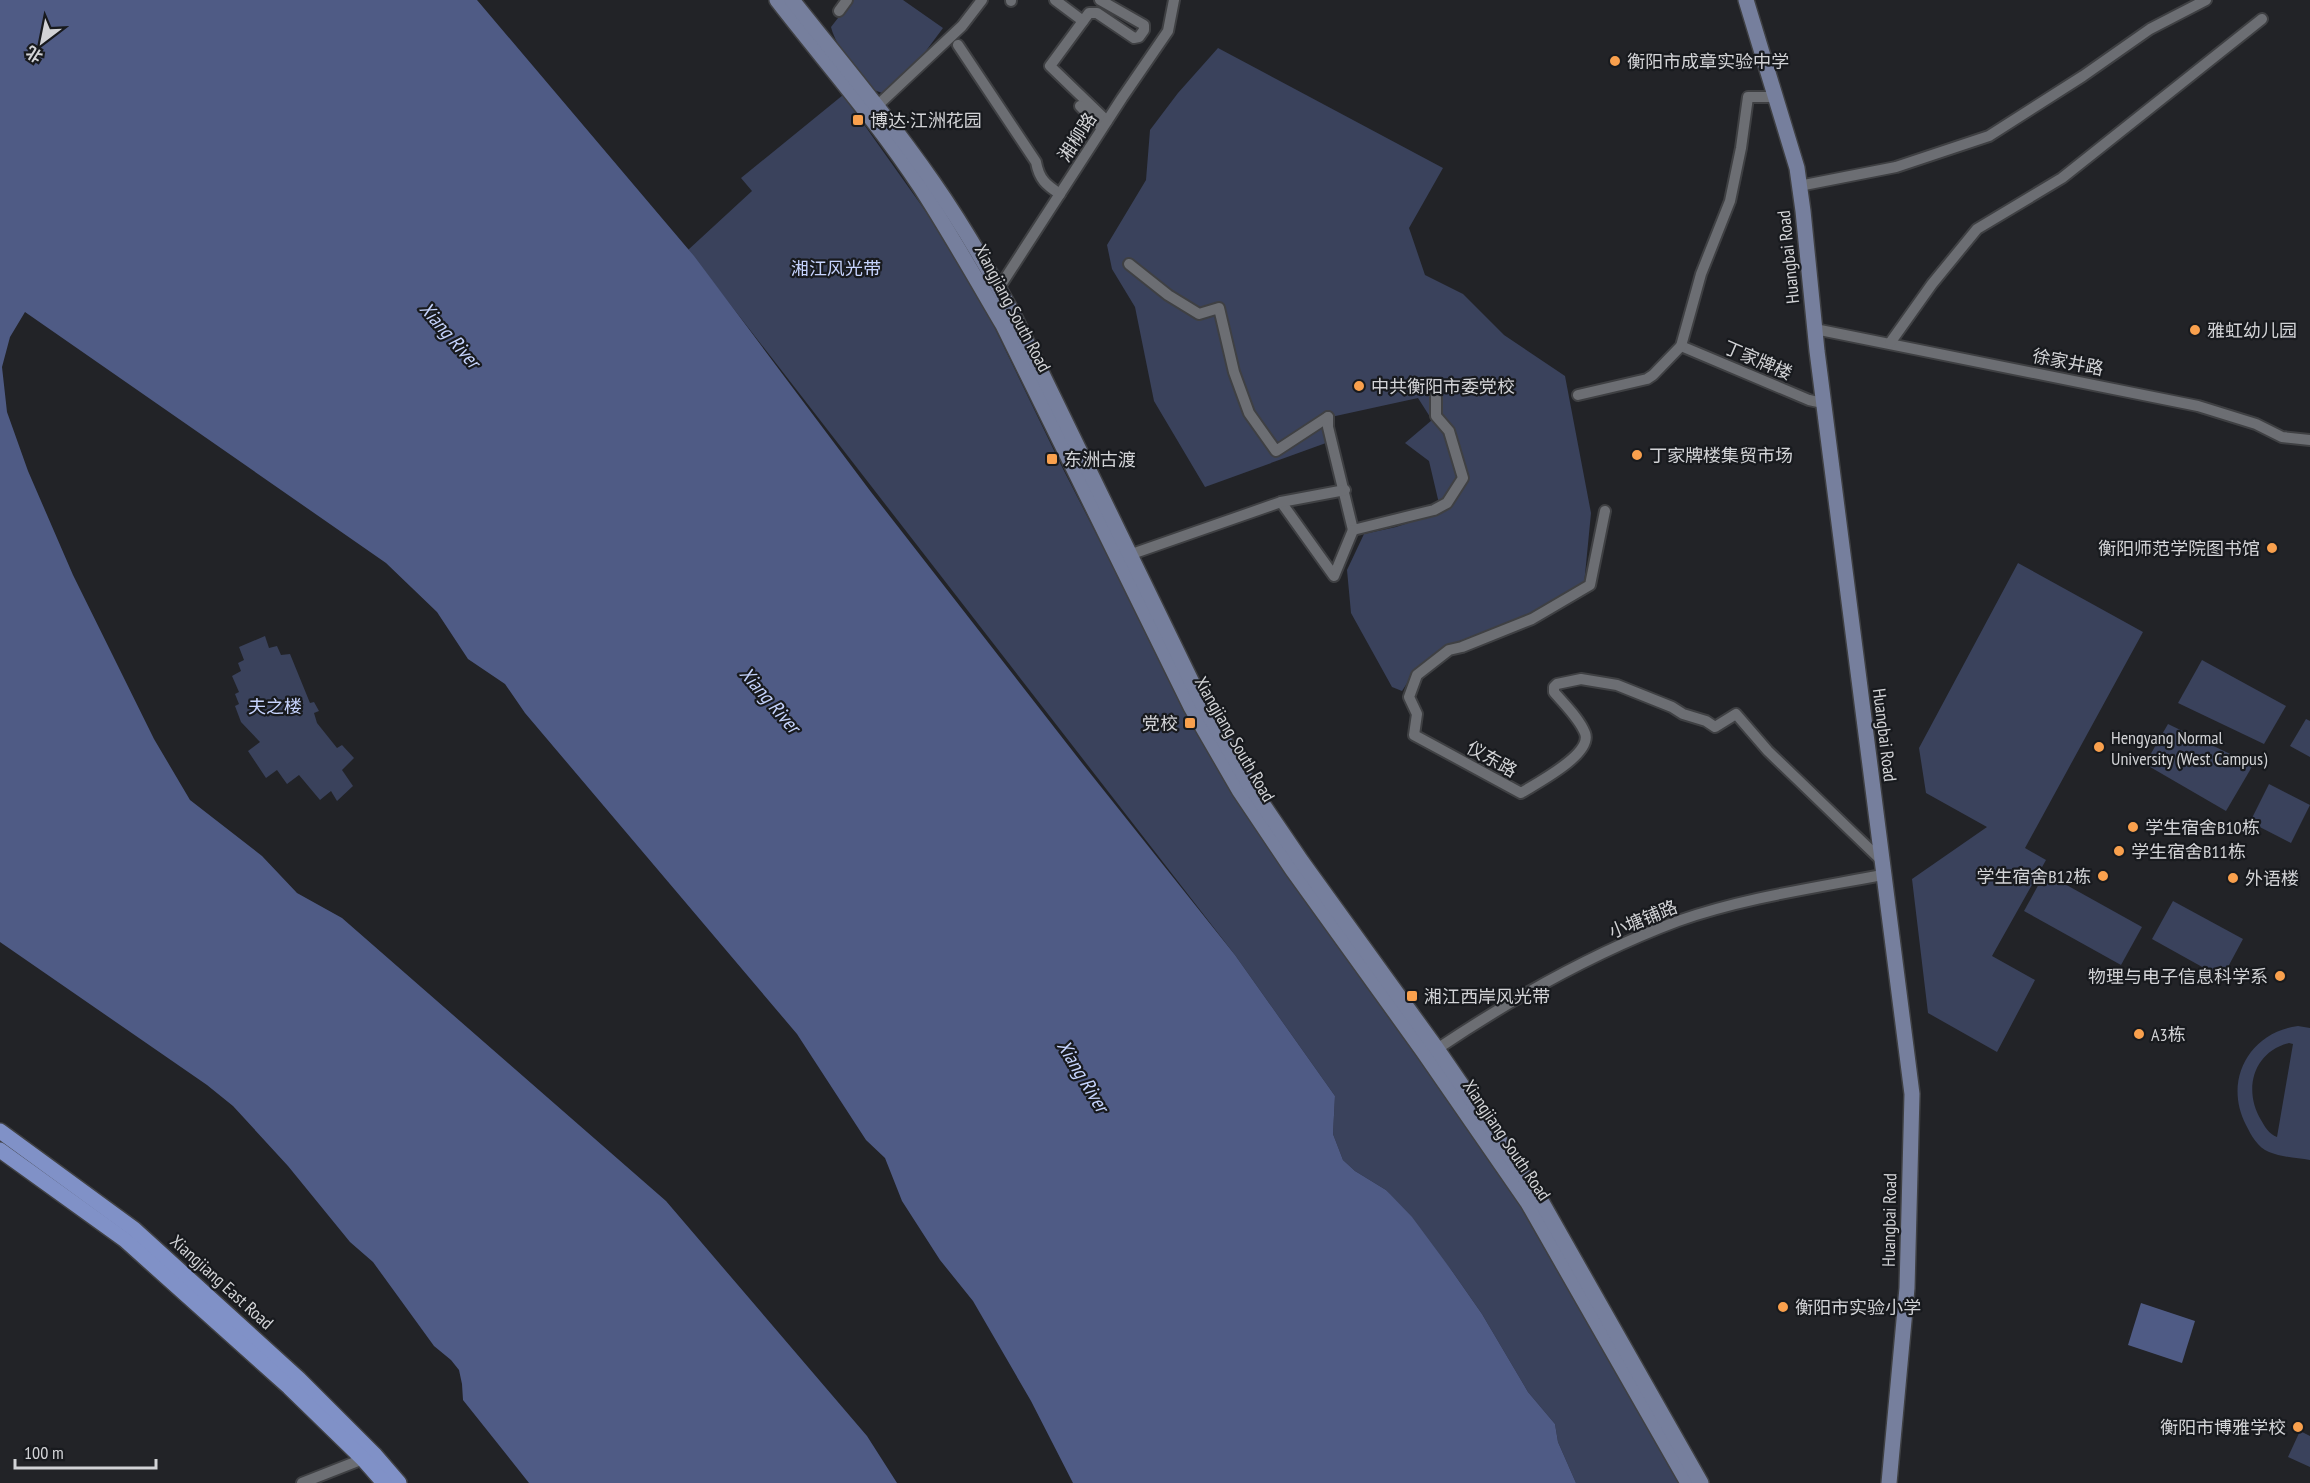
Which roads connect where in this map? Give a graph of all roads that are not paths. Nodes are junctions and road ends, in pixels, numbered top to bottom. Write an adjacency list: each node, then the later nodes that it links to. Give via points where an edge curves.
1 (777, 0): 41 (main road, Xiangjiang South Road, via 920,187 963,255 1003,325 1191,707 1239,790 1528,1203)
2 (792, 0): 15 (main road, Xiangjiang South Road)
3 (847, 0): 10 (street)
4 (982, 0): 15 (street, via 962,26)
5 (1055, 0): 12 (street)
6 (1100, 0): 12 (street, via 1144,25 1139,37 1134,38 1097,13 1089,13)
7 (1174, 0): 16 (street, 湘柳路, via 1168,31)
8 (1746, 0): 14 (main road, Huangbai Road)
9 (2206, 0): 17 (street, via 2150,30 1989,136 1896,167)
10 (839, 11)
11 (2262, 19): 22 (street, via 2062,178 1977,229)
12 (1083, 21): 16 (street, via 1050,66)
13 (958, 45): 18 (street, via 1036,162 1045,185)
14 (1776, 97): 17 (main road, Huangbai Road); 23 (street, via 1748,97 1730,201 1701,274)
15 (877, 106): 20 (main road, Xiangjiang South Road, via 934,183)
16 (1104, 125): 18 (street, 湘柳路)
17 (1799, 186): 21 (main road, Huangbai Road)
18 (1060, 194): 20 (street, 湘柳路)
19 (1129, 264): 28 (street, via 1199,314 1219,308 1233,372 1249,413 1276,451 1328,417)
20 (999, 288): 32 (main road, Xiangjiang South Road)
21 (1815, 329): 22 (street, 徐家井路); 26 (main road, Huangbai Road)
22 (1890, 343): 27 (street, 徐家井路, via 2198,406 2256,424 2282,437)
23 (1681, 346): 25 (street, via 1647,379); 26 (street, 丁家牌楼)
24 (1436, 394): 31 (street, via 1436,416 1449,431 1463,478 1447,503 1434,510)
25 (1578, 394)
26 (1823, 403): 33 (main road, Huangbai Road)
27 (2310, 440)
28 (1345, 490): 29 (street); 31 (street)
29 (1281, 502): 31 (street, via 1335,576); 32 (street)
30 (1605, 511): 33 (street, 仪东路, via 1590,585 1532,619 1449,650 1417,675 1409,697 1417,714 1414,735 1521,793 1576,756 1585,745 1581,725 1554,692 1557,684 1581,679 1617,685 1715,727 1736,714)
31 (1353, 530)
32 (1129, 555): 34 (main road, Xiangjiang South Road, via 1201,701 1249,784)
33 (1882, 868): 34 (street, 小塘铺路, via 1680,921 1612,948 1480,1020); 43 (main road, Huangbai Road, via 1912,1094 1907,1288)
34 (1437, 1049): 42 (main road, Xiangjiang South Road, via 1540,1199)
35 (0, 1131): 40 (main road, Xiangjiang East Road, via 134,1229 299,1379)
36 (0, 1150): 37 (main road, Xiangjiang East Road, via 125,1240)
37 (363, 1459): 38 (street); 39 (main road, Xiangjiang East Road)
38 (302, 1483)
39 (384, 1483)
40 (399, 1483)
41 (1688, 1483)
42 (1701, 1483)
43 (1889, 1483)

